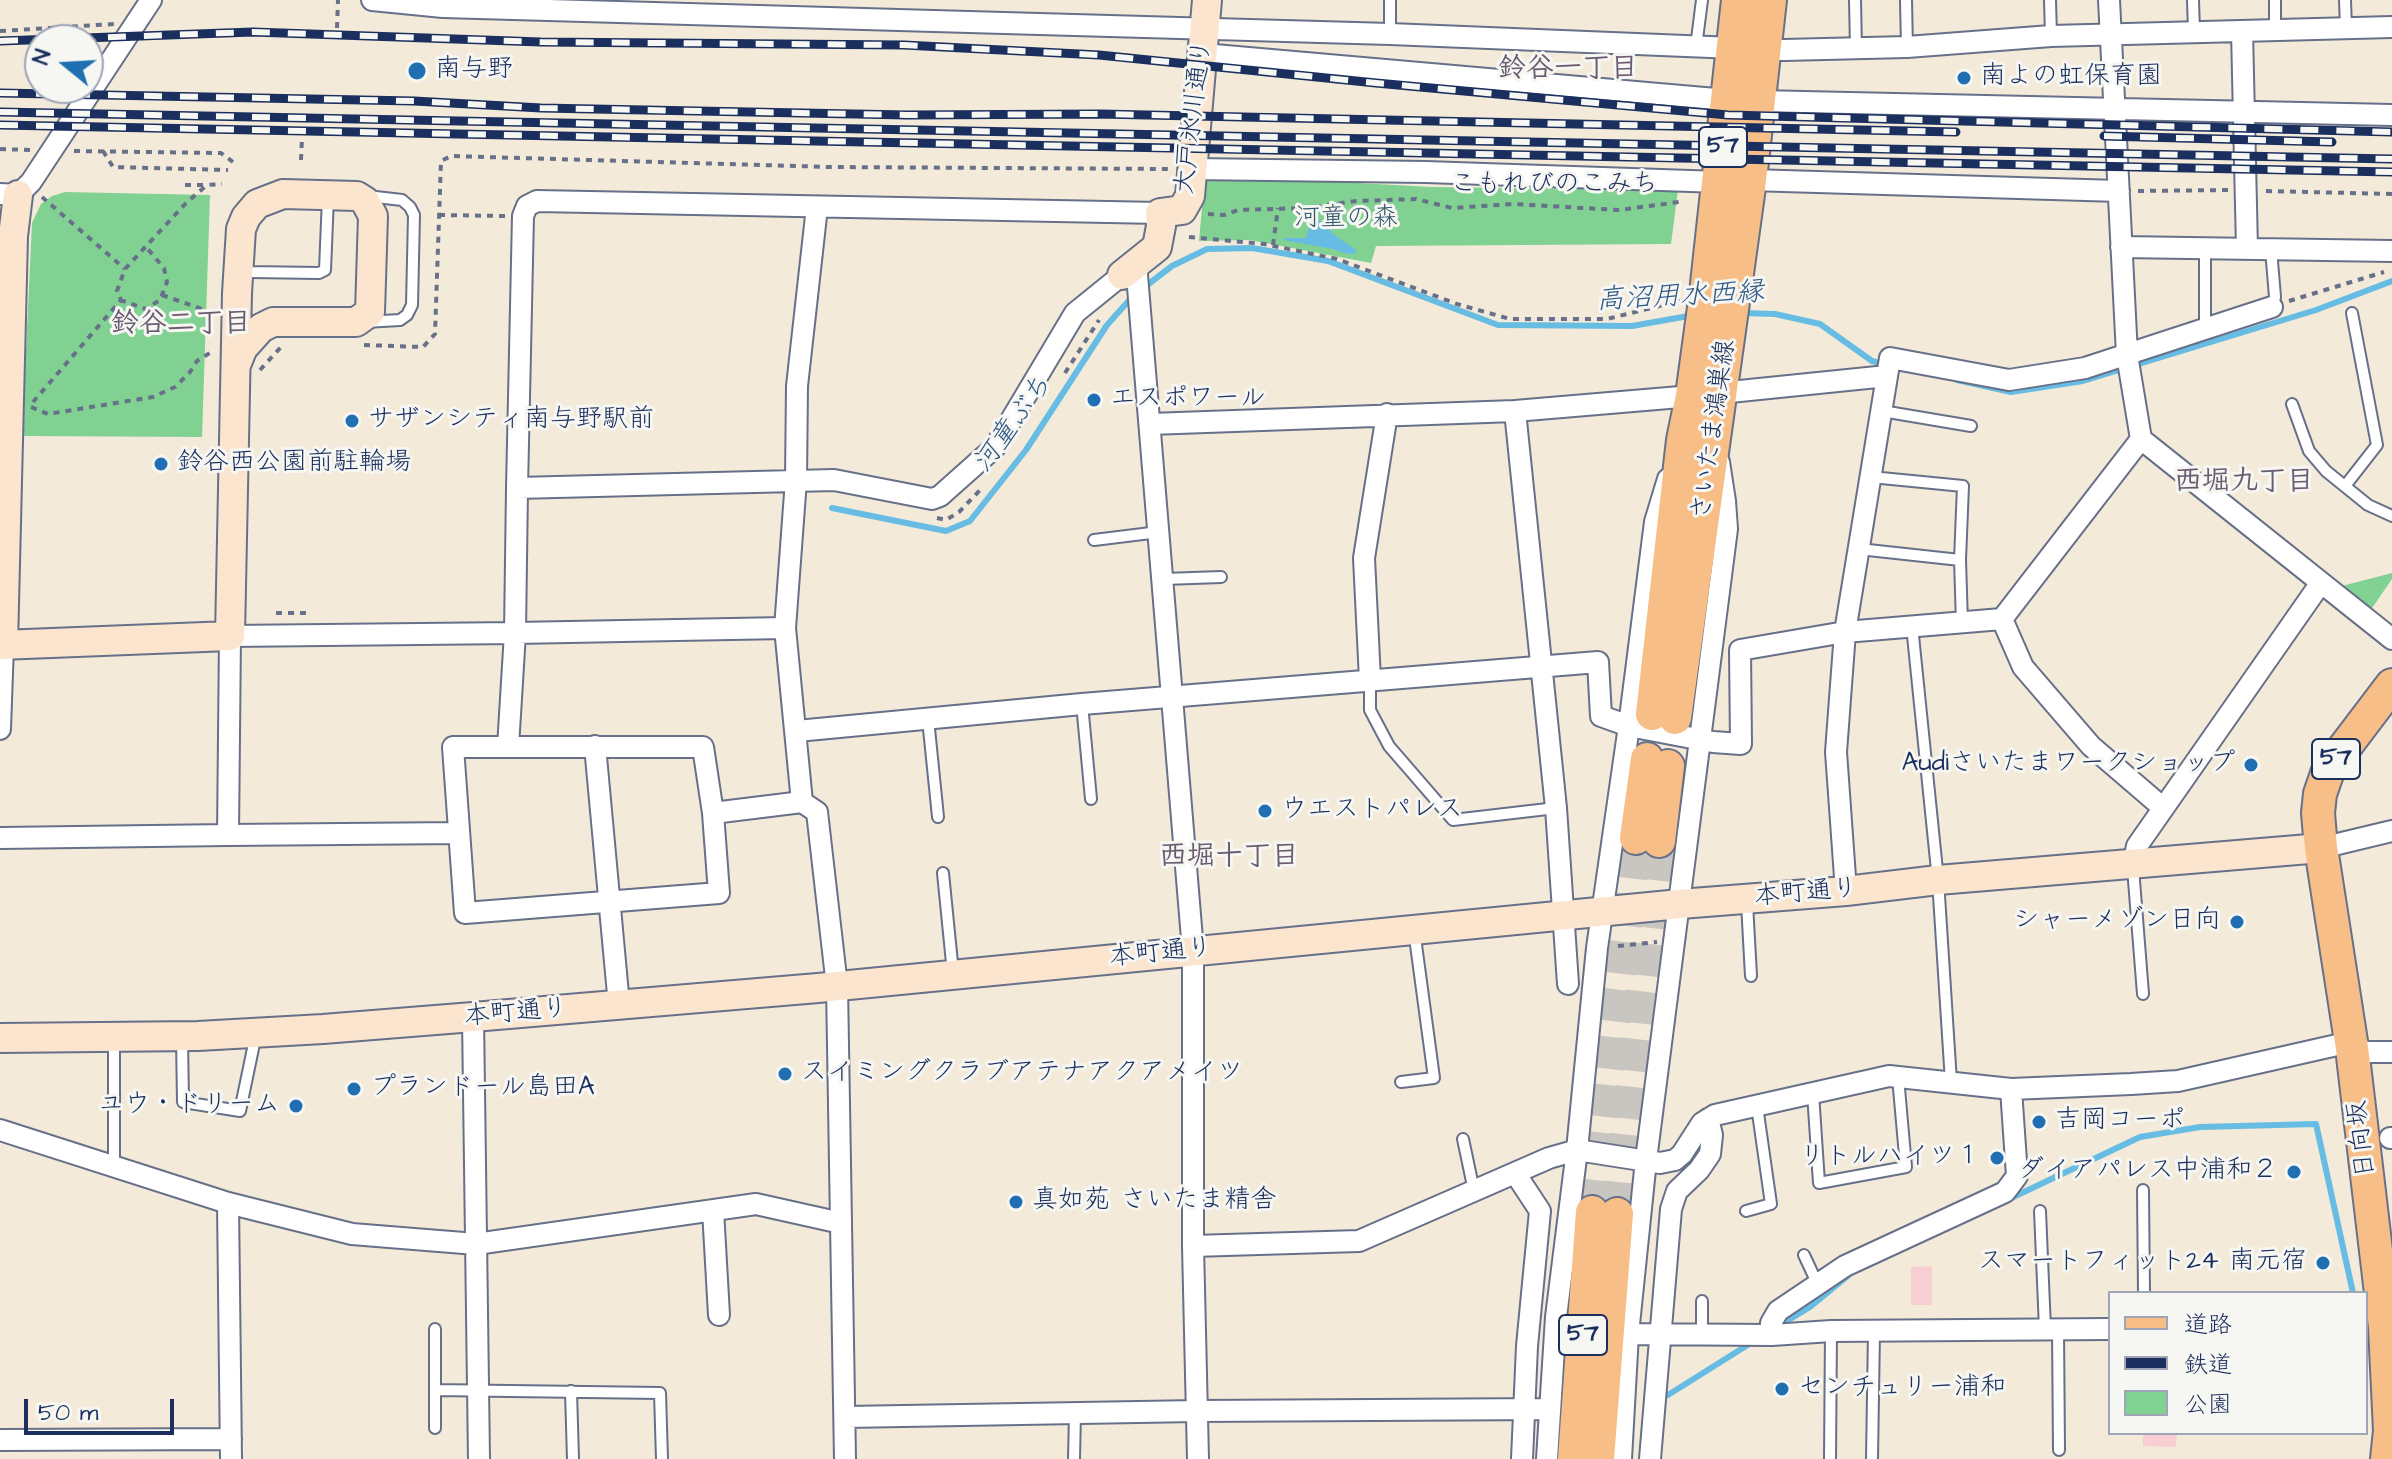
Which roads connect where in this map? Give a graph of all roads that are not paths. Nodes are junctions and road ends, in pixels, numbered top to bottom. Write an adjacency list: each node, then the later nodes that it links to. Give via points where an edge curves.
1 (151, 0): 36 (street)
2 (372, 0): 23 (street)
3 (1207, 0): 23 (main road, 大戸氷川通り)
4 (1390, 0): 20 (lane)
5 (1702, 0): 24 (lane)
6 (1738, 0): 27 (main road, さいたま鴻巣線 / 57)
7 (1770, 0): 27 (main road, さいたま鴻巣線 / 57)
8 (1855, 0): 26 (lane)
9 (1906, 0): 25 (lane)
10 (2050, 0): 22 (lane)
11 (2109, 0): 21 (street)
12 (2193, 0): 19 (lane)
13 (2275, 0): 17 (lane)
14 (2345, 0): 16 (lane)
15 (2392, 27): 16 (street)
16 (2346, 28): 17 (street)
17 (2275, 30): 18 (street)
18 (2242, 31): 19 (street); 31 (street)
19 (2194, 32): 21 (street)
20 (1390, 34): 23 (street); 24 (street)
21 (2111, 34): 22 (street); 30 (street)
22 (2051, 36): 25 (street)
23 (1204, 42): 28 (street); 33 (main road, 大戸氷川通り)
24 (1696, 47): 27 (street)
25 (1907, 47): 26 (street)
26 (1856, 49): 27 (street)
27 (1749, 50): 28 (main road, さいたま鴻巣線 / 57); 29 (main road, さいたま鴻巣線 / 57)
28 (1727, 100): 34 (main road, さいたま鴻巣線 / 57)
29 (1759, 101): 30 (street); 34 (main road, さいたま鴻巣線 / 57)
30 (2115, 110): 31 (street); 35 (street)
31 (2243, 111): 32 (street); 43 (street)
32 (2392, 115)
33 (1192, 169): 34 (street); 40 (main road, 大戸氷川通り, via 1190,196)
34 (1735, 181): 35 (street); 57 (main road, さいたま鴻巣線 / 57, via 1707,295 1716,326)
35 (2119, 191): 41 (street)
36 (20, 195): 66 (main road, via 13,236)
37 (328, 195): 38 (main road); 46 (main road, via 283,194 257,204 241,229); 46 (lane, via 325,270 250,272)
38 (357, 196): 52 (main road, via 373,216 372,306); 52 (lane, via 402,200 414,215 412,305 407,315 393,322)
39 (817, 207): 40 (street); 68 (street, via 797,386); 70 (street, via 537,201 527,206)
40 (1173, 209): 47 (main road, 大戸氷川通り)
41 (2121, 247): 42 (street); 55 (street)
42 (2205, 248): 43 (street); 53 (lane)
43 (2247, 249): 44 (street)
44 (2271, 249): 45 (street); 49 (lane)
45 (2392, 251)
46 (239, 259): 48 (main road)
47 (1135, 280): 62 (street); 68 (street, via 1075,313 995,447 940,496 932,499 834,480)
48 (237, 293): 51 (main road, via 256,316); 54 (main road)
49 (2272, 307): 53 (street)
50 (2352, 313): 69 (lane, via 2377,445)
51 (273, 322): 52 (main road); 54 (main road)
52 (356, 322)
53 (2205, 329): 55 (street)
54 (226, 358): 85 (main road)
55 (2130, 365): 56 (street, via 2009,380); 65 (street)
56 (1888, 370): 57 (street); 60 (street)
57 (1706, 394): 59 (street); 64 (main road, さいたま鴻巣線 / 57); 94 (main road, さいたま鴻巣線 / 57, via 1683,440)
58 (2292, 404): 69 (lane, via 2309,451)
59 (1515, 411): 61 (street); 88 (street)
60 (1882, 411): 63 (lane); 67 (street)
61 (1387, 414): 62 (street); 89 (street, via 1364,558)
62 (1150, 424): 72 (street)
63 (1971, 426)
64 (1714, 435): 94 (main road, さいたま鴻巣線 / 57); 97 (street, via 1727,529)
65 (2141, 439): 78 (street); 79 (street)
66 (4, 455): 87 (main road)
67 (1871, 477): 74 (street); 75 (lane, via 1963,486)
68 (796, 480): 70 (street); 82 (street)
69 (2345, 486): 71 (lane)
70 (517, 488): 84 (street)
71 (2392, 516)
72 (1159, 532): 73 (lane); 77 (street)
73 (1094, 540)
74 (1859, 549): 75 (lane); 83 (street)
75 (1960, 560): 80 (lane)
76 (1221, 577): 77 (lane)
77 (1164, 579): 91 (street)
78 (2320, 584): 86 (street); 103 (street)
79 (2002, 619): 80 (street); 103 (street, via 2023,667 2091,746)
80 (1962, 623): 81 (street)
81 (1912, 626): 83 (street); 115 (lane)
82 (785, 628): 84 (street); 96 (street)
83 (1845, 632): 97 (street, via 1740,650 1741,744); 116 (street, via 1836,752)
84 (515, 633): 85 (street); 99 (street)
85 (230, 636): 87 (main road); 109 (street)
86 (2392, 639)
87 (2, 645): 95 (street)
88 (1540, 665): 89 (street); 94 (street, via 1598,662 1601,716); 104 (street)
89 (1370, 680): 91 (street); 104 (lane, via 1370,710 1389,746 1453,820)
90 (2392, 685): 112 (main road, 57, via 2329,768 2318,813)
91 (1174, 697): 92 (street); 123 (street)
92 (1082, 704): 93 (street); 101 (lane)
93 (928, 719): 96 (street); 106 (lane)
94 (1652, 719): 97 (street); 120 (street)
95 (0, 729)
96 (797, 731): 102 (street)
97 (1701, 740): 119 (street)
98 (595, 746): 99 (street); 105 (street, via 703,747); 118 (street)
99 (508, 747): 108 (street, via 453,747)
100 (1658, 760): 111 (main road)
101 (1091, 799)
102 (802, 802): 105 (street); 127 (street, via 817,812)
103 (2162, 807): 113 (street, via 2137,846)
104 (1556, 808): 121 (street)
105 (713, 813): 118 (street, via 719,893)
106 (938, 817)
107 (2392, 831): 112 (street)
108 (459, 833): 109 (street); 118 (street, via 465,913)
109 (228, 835): 110 (street)
110 (0, 838)
111 (1647, 839)
112 (2321, 848): 113 (main road, 本町通り); 135 (main road, 日向坂 / 57)
113 (2133, 866): 115 (main road, 本町通り); 128 (lane)
114 (943, 873): 124 (lane)
115 (1938, 880): 116 (main road, 本町通り); 139 (lane)
116 (1846, 891): 117 (main road, 本町通り)
117 (1746, 899): 119 (main road, 本町通り); 125 (lane)
118 (610, 902): 129 (street)
119 (1680, 904): 120 (main road, 本町通り); 147 (street)
120 (1602, 912): 121 (main road, 本町通り); 146 (street)
121 (1562, 916): 122 (main road, 本町通り); 126 (street)
122 (1414, 928): 123 (main road, 本町通り); 138 (lane, via 1434,1078)
123 (1193, 951): 124 (main road, 本町通り); 158 (street)
124 (953, 974): 127 (main road, 本町通り)
125 (1751, 976)
126 (1568, 984)
127 (837, 986): 129 (main road, 本町通り); 156 (street)
128 (2143, 994)
129 (619, 1005): 130 (main road, 本町通り)
130 (473, 1017): 131 (main road, 本町通り); 157 (street)
131 (256, 1033): 132 (main road, 本町通り); 132 (lane, via 240,1111 183,1102)
132 (182, 1036): 134 (main road, 本町通り)
133 (0, 1038): 134 (main road, 本町通り)
134 (114, 1038): 148 (lane)
135 (2352, 1048): 136 (street); 140 (street, via 2337,1045 2178,1081); 160 (main road, 日向坂 / 57)
136 (2392, 1052)
137 (1898, 1077): 139 (street); 141 (street); 141 (lane, via 1906,1167 1819,1183)
138 (1401, 1082)
139 (1951, 1082): 140 (street)
140 (2011, 1089): 161 (street, via 2017,1176 2005,1192 1845,1266)
141 (1813, 1093): 142 (street)
142 (1757, 1106): 143 (street); 154 (lane, via 1771,1204)
143 (1708, 1119): 147 (street, via 1675,1160); 172 (street, via 1710,1154 1673,1201)
144 (0, 1130): 148 (street)
145 (1463, 1139): 151 (lane)
146 (1577, 1150): 147 (street); 149 (street); 179 (street)
147 (1646, 1160): 171 (street)
148 (114, 1167): 152 (street)
149 (1515, 1173): 151 (street); 178 (street, via 1540,1211)
150 (2143, 1190): 162 (lane)
151 (1474, 1191): 158 (street, via 1359,1241)
152 (228, 1203): 157 (street, via 352,1234); 186 (street)
153 (713, 1210): 156 (street, via 756,1204); 157 (street); 164 (street)
154 (1746, 1211)
155 (2040, 1211): 167 (lane)
156 (841, 1223): 182 (street)
157 (476, 1244): 175 (street)
158 (1193, 1246): 180 (street)
159 (1804, 1255): 161 (lane)
160 (2386, 1282): 165 (main road, 日向坂 / 57)
161 (1818, 1285): 174 (street, via 1778,1311)
162 (2144, 1291)
163 (1702, 1301): 173 (lane)
164 (719, 1315)
165 (2376, 1327): 185 (main road, 日向坂 / 57)
166 (435, 1329): 176 (lane)
167 (2052, 1329): 168 (street); 170 (street); 187 (lane)
168 (2108, 1329)
169 (1831, 1331): 170 (street); 174 (street); 200 (lane)
170 (1874, 1331): 201 (lane)
171 (1628, 1334): 172 (street); 198 (street)
172 (1660, 1334): 173 (street); 199 (street)
173 (1702, 1334): 174 (street)
174 (1772, 1335)
175 (478, 1389): 176 (lane); 177 (lane); 188 (street)
176 (435, 1390): 183 (lane)
177 (571, 1391): 189 (lane); 190 (lane, via 660,1393)
178 (1524, 1409): 179 (street); 180 (street); 194 (street)
179 (1549, 1409): 195 (street)
180 (1197, 1411): 181 (street); 193 (street)
181 (1075, 1412): 182 (street); 192 (lane)
182 (845, 1417): 191 (street)
183 (435, 1428)
184 (0, 1440): 186 (street)
185 (2390, 1440)
186 (231, 1449)
187 (2059, 1450)
188 (479, 1459)
189 (573, 1459)
190 (662, 1459)
191 (845, 1459)
192 (1074, 1459)
193 (1198, 1459)
194 (1522, 1459)
195 (1547, 1459)
196 (1574, 1459): 197 (main road, 57, via 1604,1213)
197 (1598, 1459)
198 (1621, 1459)
199 (1650, 1459)
200 (1830, 1459)
201 (1872, 1459)

